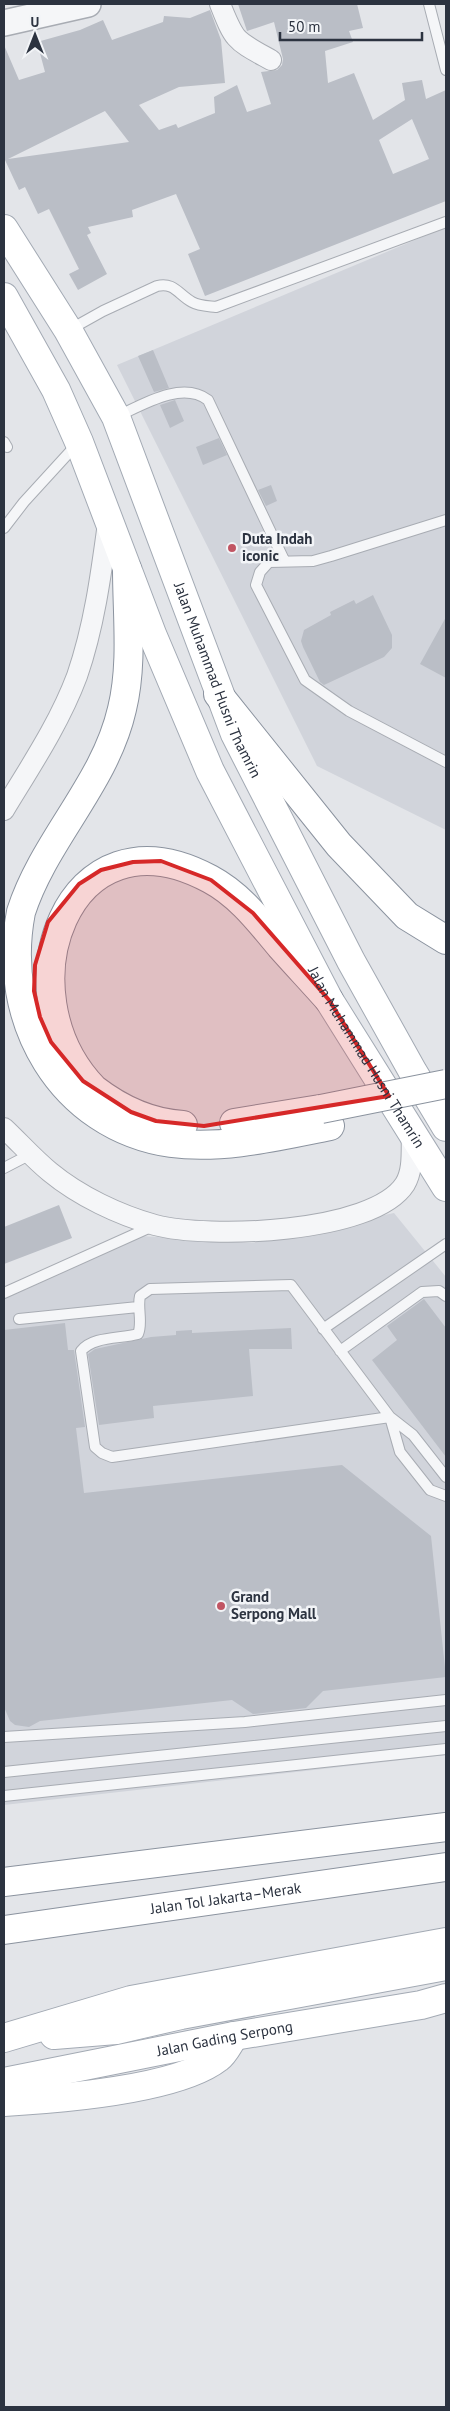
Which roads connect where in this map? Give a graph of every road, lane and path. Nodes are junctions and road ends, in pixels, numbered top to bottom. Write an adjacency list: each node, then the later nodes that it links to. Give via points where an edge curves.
1 (84, 4): 4 (street)
2 (220, 4): 5 (street, via 239,42)
3 (429, 4): 6 (lane)
4 (4, 23)
5 (271, 60)
6 (446, 70)
7 (446, 222): 10 (lane, via 216,306 192,302 175,287 157,286)
8 (4, 230): 10 (main road, Jalan Muhammad Husni Thamrin)
9 (4, 297): 12 (main road, Jalan Muhammad Husni Thamrin, via 56,390)
10 (68, 330): 11 (main road, Jalan Muhammad Husni Thamrin)
11 (116, 417): 16 (lane, via 163,395 201,394 208,400); 18 (main road, Jalan Muhammad Husni Thamrin)
12 (80, 442): 13 (main road, Jalan Muhammad Husni Thamrin); 15 (lane)
13 (109, 518): 17 (main road, Jalan Muhammad Husni Thamrin); 20 (street, via 100,584 76,677 44,744)
14 (446, 520): 16 (lane, via 313,561)
15 (4, 528)
16 (284, 560): 19 (lane, via 269,562 260,572 256,585 305,680 349,711)
17 (127, 569): 22 (main road, Jalan Muhammad Husni Thamrin, via 210,771); 25 (main road, via 128,669 122,708 111,746 31,885 20,913 12,966 14,998 22,1028 54,1080 78,1102 110,1123 139,1136 200,1145 254,1140)
18 (218, 694): 21 (main road, via 339,845 407,916); 26 (main road, Jalan Muhammad Husni Thamrin, via 255,775 351,961)
19 (446, 762)
20 (4, 810)
21 (446, 940)
22 (329, 1000): 25 (main road, via 238,900 211,880 162,861 133,862 102,870 80,884 62,902 38,944 34,991 40,1017 66,1062 105,1098 156,1121 195,1125); 28 (main road, Jalan Muhammad Husni Thamrin)
23 (446, 1084): 25 (main road, bridge)
24 (446, 1103): 25 (main road)
25 (326, 1118)
26 (446, 1126)
27 (4, 1128): 29 (street)
28 (412, 1132): 31 (main road, Jalan Muhammad Husni Thamrin); 32 (street, via 410,1172 404,1185 374,1210 326,1223 283,1229 238,1231)
29 (31, 1154): 30 (lane); 32 (street, via 50,1173 83,1194)
30 (4, 1168)
31 (446, 1187)
32 (156, 1225): 34 (lane)
33 (446, 1244): 38 (lane)
34 (4, 1293)
35 (446, 1296): 39 (lane, via 439,1291 422,1292)
36 (138, 1307): 37 (lane); 38 (lane, via 140,1296 150,1289 291,1285); 40 (lane, via 138,1334 94,1342 81,1351 95,1447 102,1453 112,1457)
37 (18, 1320)
38 (323, 1329): 39 (lane)
39 (340, 1351): 40 (lane)
40 (390, 1417): 41 (lane, via 414,1435); 42 (lane, via 400,1452 430,1490)
41 (446, 1477)
42 (446, 1496)
43 (446, 1700): 45 (lane, via 245,1722)
44 (446, 1726): 47 (lane)
45 (4, 1737)
46 (446, 1749): 48 (lane)
47 (4, 1772)
48 (5, 1792)
49 (446, 1827): 51 (main road)
50 (446, 1867): 52 (main road, Jalan Tol Jakarta–Merak)
51 (4, 1882)
52 (4, 1930)
53 (446, 1942): 57 (main road, via 131,2000)
54 (446, 1966): 57 (main road, Jalan Gading Serpong, via 116,2030)
55 (446, 1998): 56 (main road, Jalan Gading Serpong)
56 (234, 2036): 58 (main road, Jalan Gading Serpong); 59 (main road, via 219,2057 187,2074 138,2086 45,2100)
57 (4, 2038)
58 (4, 2082)
59 (4, 2102)

